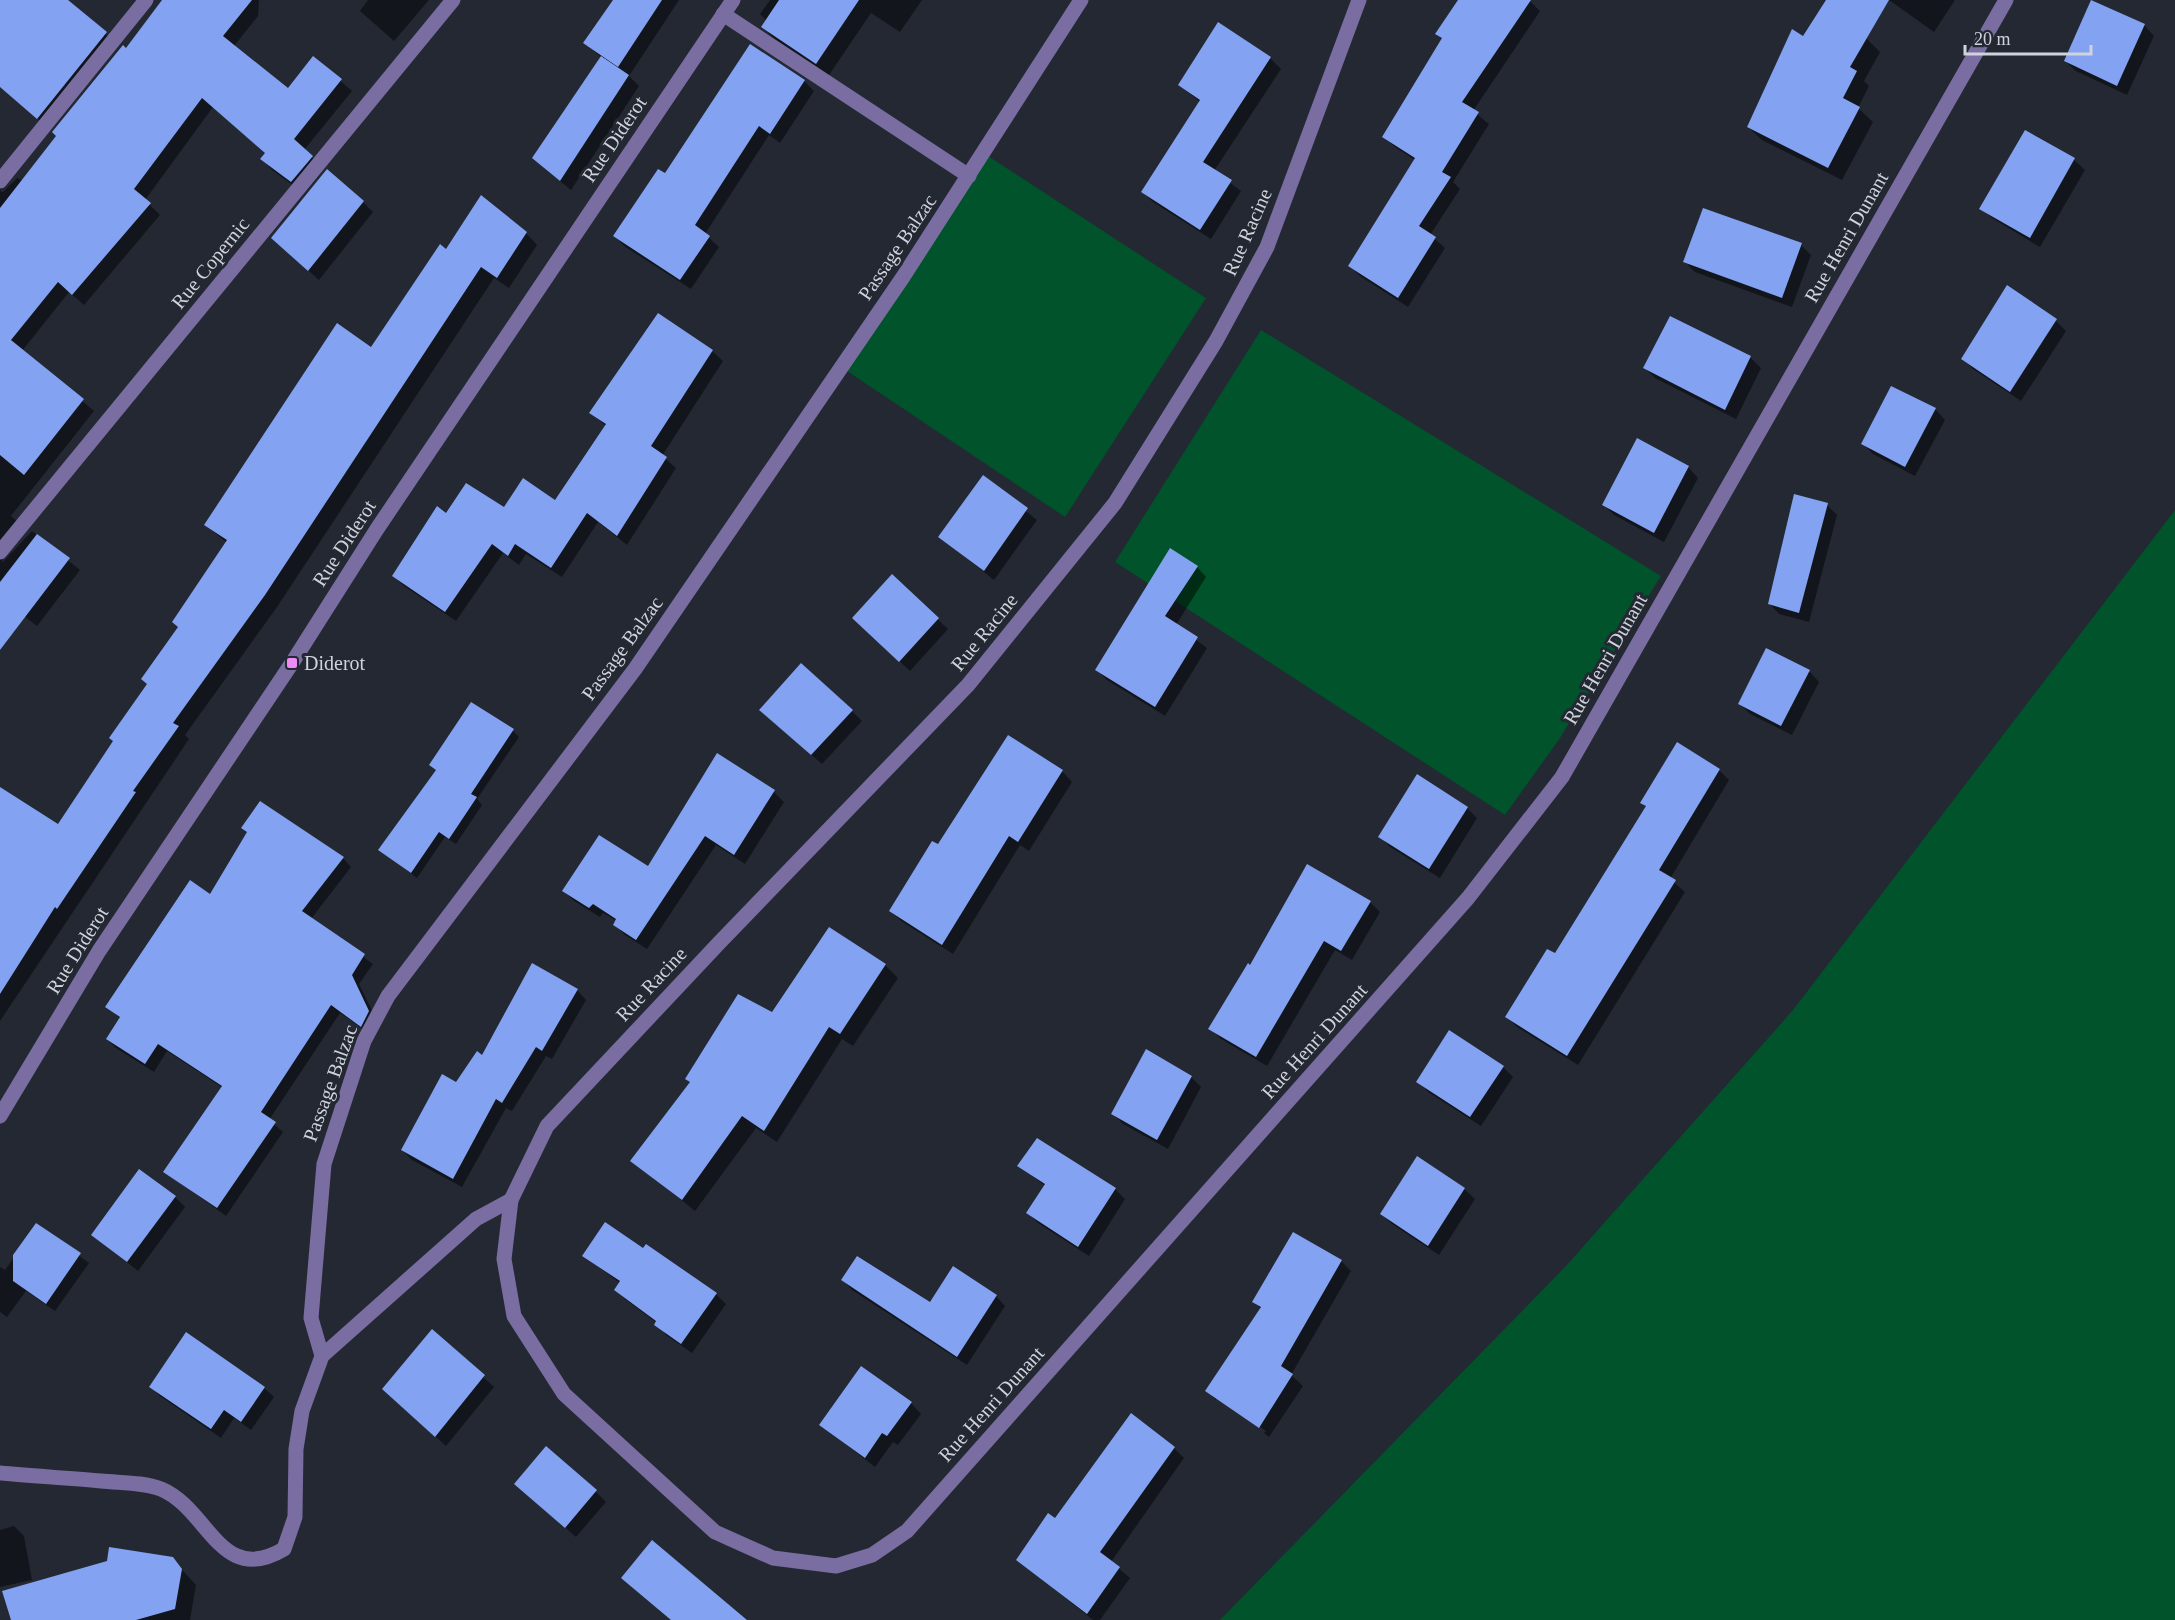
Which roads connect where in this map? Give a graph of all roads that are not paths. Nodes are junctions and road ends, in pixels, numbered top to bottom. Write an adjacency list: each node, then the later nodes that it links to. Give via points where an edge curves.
1 (146, 0): 9 (street)
2 (453, 0): 10 (street, Rue Copernic)
3 (733, 0): 7 (street, Rue Diderot)
4 (1082, 0): 8 (street, Passage Balzac)
5 (1359, 0): 12 (street, Rue Racine, via 1267,247 1216,341 1115,503 968,686 547,1126)
6 (2006, 0): 12 (street, Rue Henri Dunant, via 1562,777 1468,898 907,1531 872,1555 836,1566 773,1558 715,1532 564,1394 514,1316 504,1259)
7 (723, 14): 8 (street); 11 (street, Rue Diderot, via 99,951)
8 (969, 176): 13 (street, Passage Balzac, via 635,669 388,996 364,1041 324,1164 311,1318)
9 (0, 181)
10 (0, 552)
11 (0, 1116)
12 (511, 1200): 13 (street, via 476,1219)
13 (322, 1356): 14 (street, via 302,1411 296,1449 295,1517 284,1549 267,1559 248,1560 229,1553 182,1503 161,1489)
14 (0, 1473)

